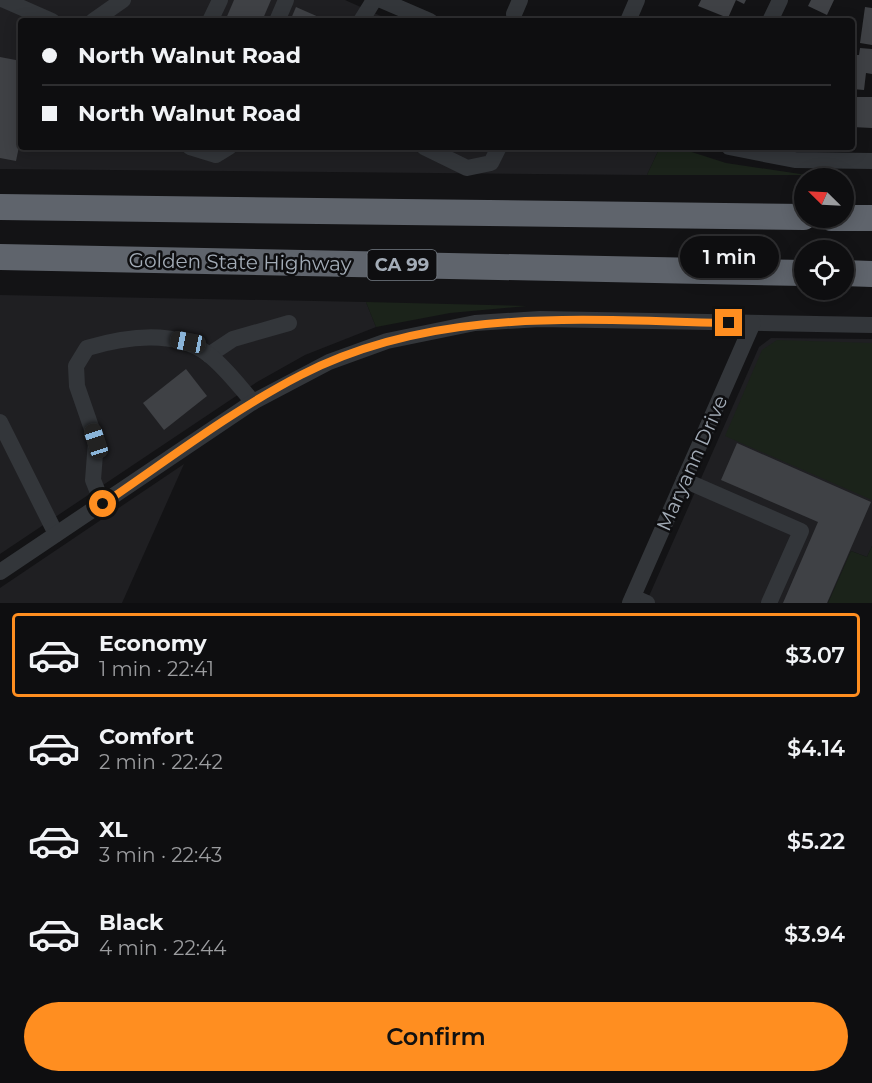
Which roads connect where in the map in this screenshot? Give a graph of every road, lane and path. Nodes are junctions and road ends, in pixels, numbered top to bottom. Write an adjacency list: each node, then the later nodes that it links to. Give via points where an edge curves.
1 (4, 0): 9 (street)
2 (123, 0): 10 (street)
3 (220, 0): 11 (street)
4 (286, 0): 12 (street)
5 (374, 0): 13 (street)
6 (381, 0): 14 (street)
7 (637, 0): 15 (street)
8 (780, 0): 16 (street)
9 (45, 18)
10 (97, 18)
11 (211, 18)
12 (278, 18)
13 (363, 18)
14 (423, 18)
15 (629, 18)
16 (771, 18)
17 (200, 150): 18 (street, via 216,155)
18 (224, 150)
19 (428, 150): 20 (street, via 467,168 491,164)
20 (498, 150)
21 (742, 150): 22 (street, via 803,160)
22 (872, 161)
23 (0, 207): 24 (highway)
24 (794, 217)
25 (0, 257): 26 (highway, Golden State Highway / CA 99)
26 (794, 273)
27 (854, 273): 28 (highway)
28 (872, 274)
29 (289, 323): 32 (street, via 233,339)
30 (753, 323): 31 (street); 33 (street, via 540,320 447,328 358,351 302,374); 35 (street, Maryann Drive)
31 (872, 325)
32 (209, 355): 33 (street); 36 (street, via 188,342 166,338 109,341 87,348 76,366 77,386 96,441 93,480)
33 (253, 402): 36 (street)
34 (0, 422): 37 (street)
35 (684, 480): 39 (street, Maryann Drive); 40 (street, via 801,531)
36 (103, 504): 37 (street)
37 (56, 534): 38 (street)
38 (0, 572)
39 (637, 601)
40 (769, 603)

